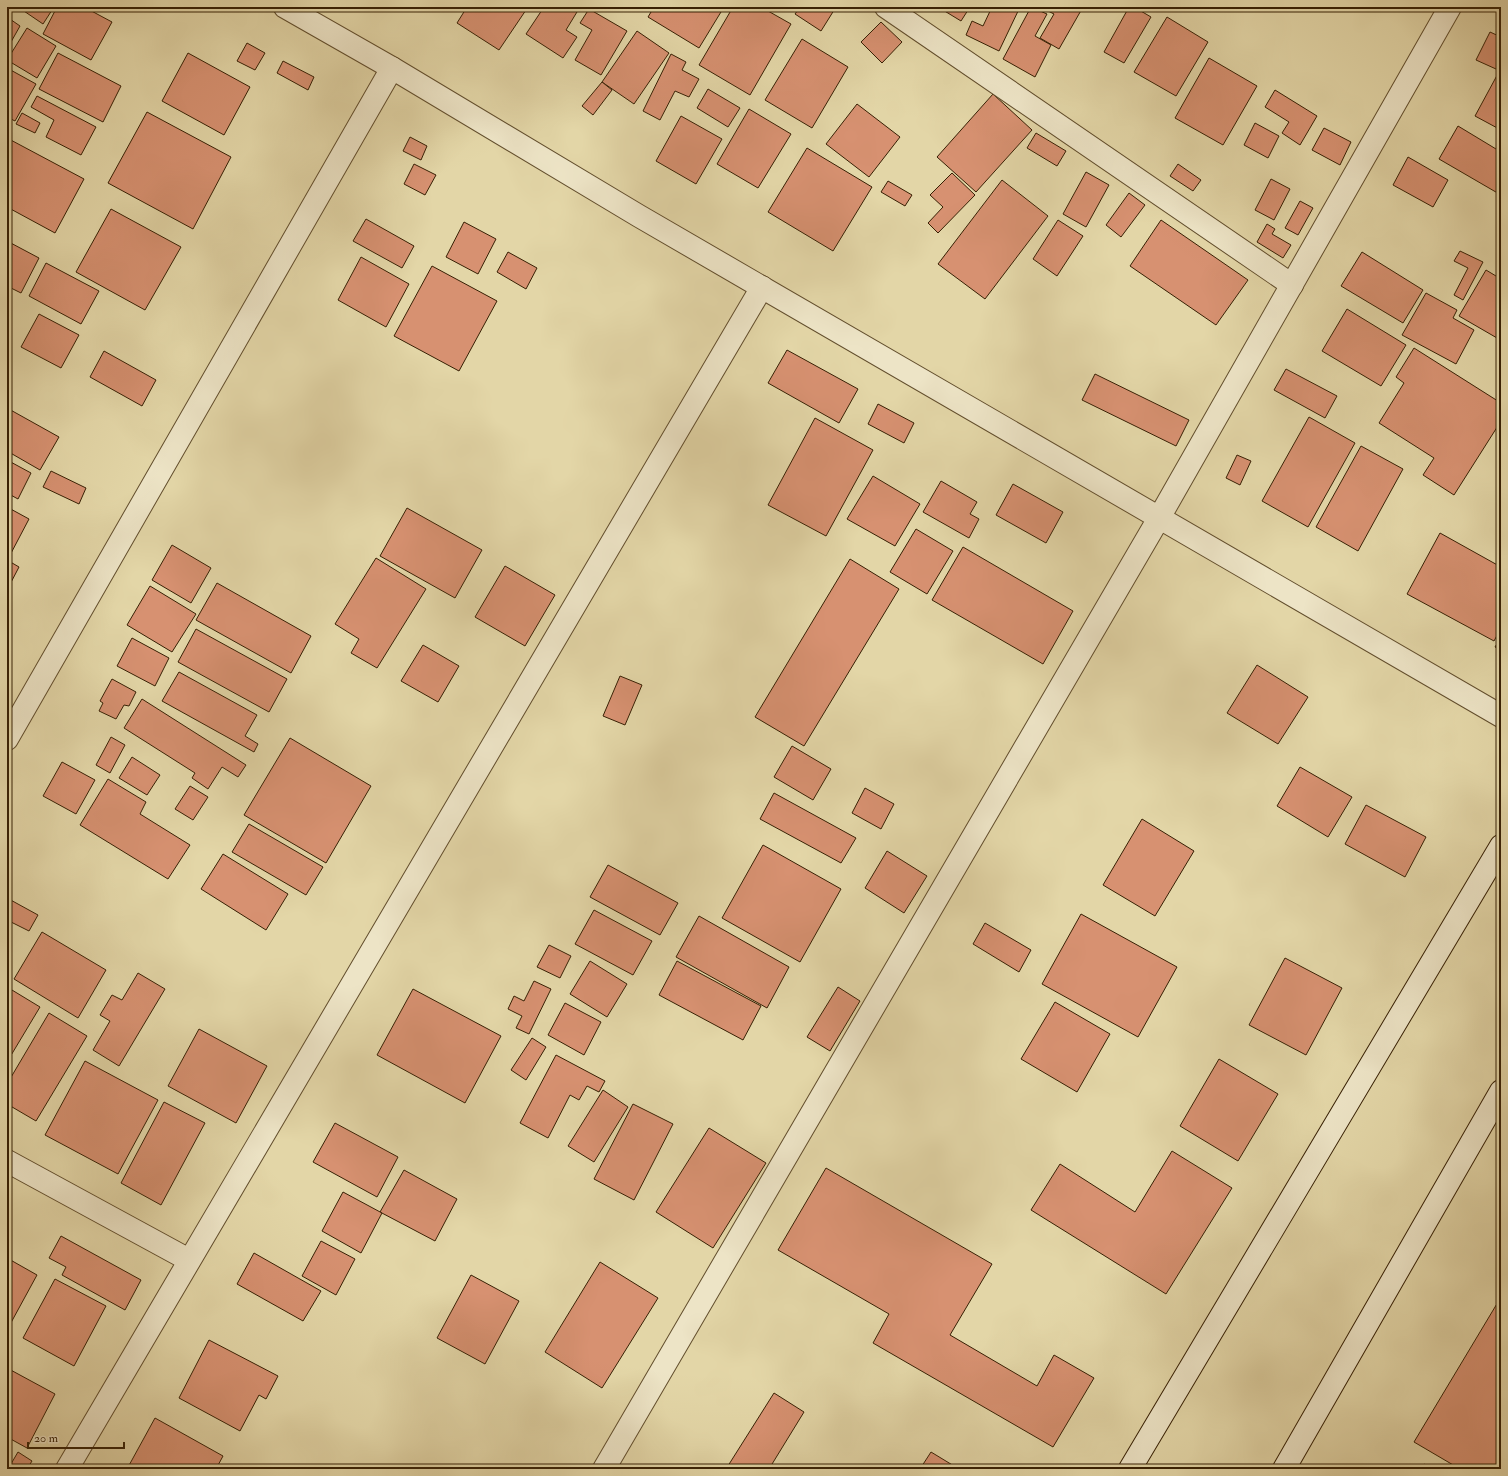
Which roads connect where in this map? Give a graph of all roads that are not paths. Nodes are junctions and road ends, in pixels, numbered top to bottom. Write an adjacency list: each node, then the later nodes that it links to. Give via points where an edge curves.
1 (285, 7): 4 (street)
2 (886, 7): 5 (street)
3 (1450, 7): 5 (street)
4 (392, 68): 6 (street); 9 (street)
5 (1292, 285): 7 (street)
6 (762, 287): 7 (street); 13 (street)
7 (1159, 518): 8 (street); 15 (street)
8 (1501, 716)
9 (7, 739)
10 (1501, 846): 16 (street)
11 (1501, 1090): 17 (street)
12 (7, 1161): 13 (street)
13 (189, 1260): 14 (street)
14 (67, 1469)
15 (604, 1469)
16 (1130, 1469)
17 (1284, 1469)

